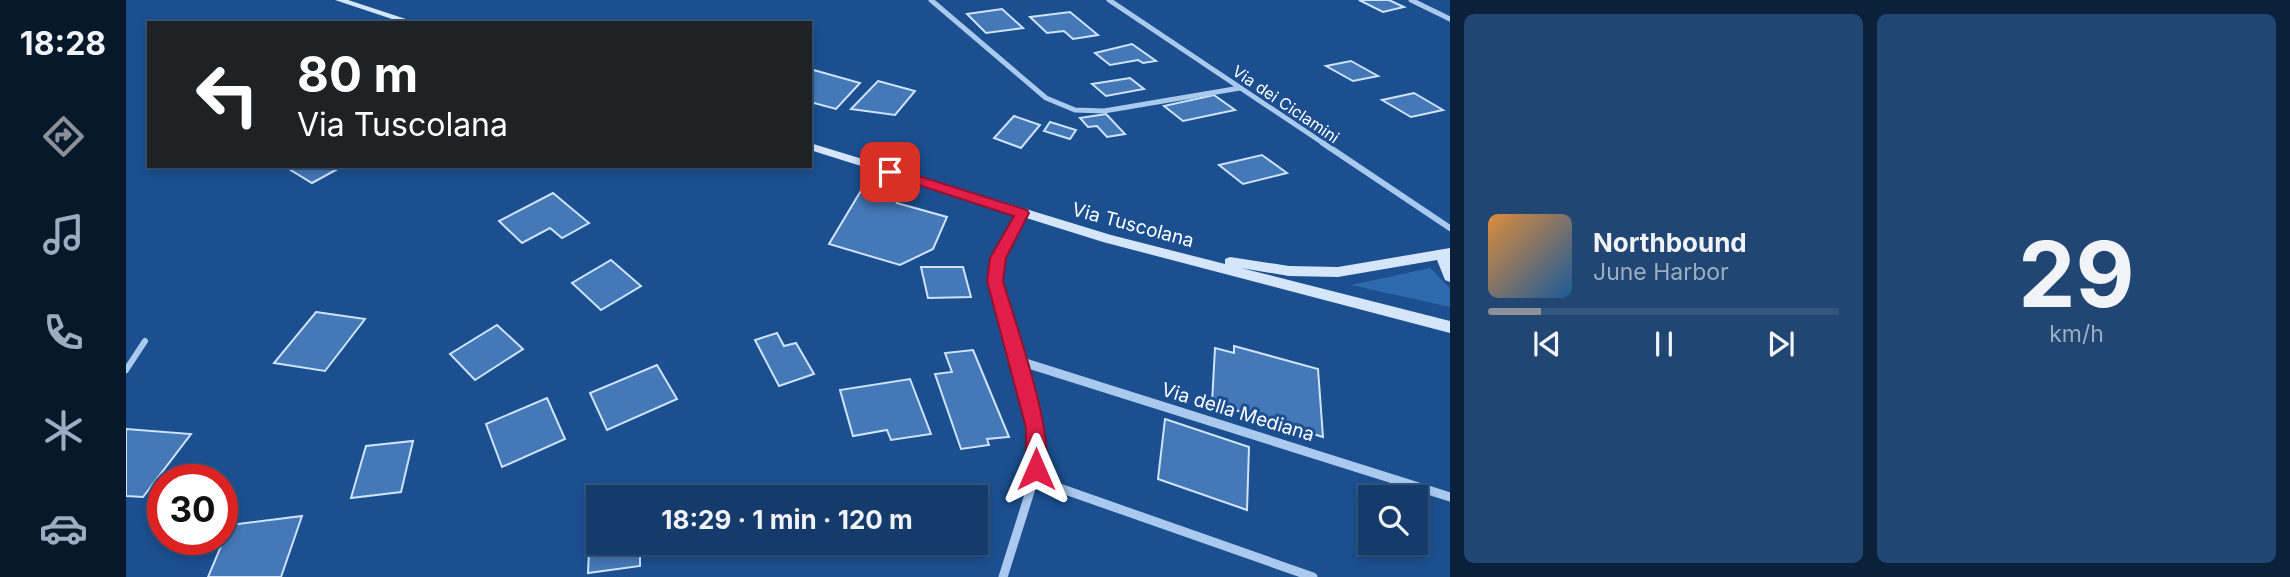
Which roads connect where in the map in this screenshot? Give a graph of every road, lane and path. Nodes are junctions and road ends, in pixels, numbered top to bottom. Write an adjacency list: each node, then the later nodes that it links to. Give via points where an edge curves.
1 (339, 0): 6 (main road)
2 (931, 0): 7 (street, via 1043,96 1066,108 1104,111)
3 (1109, 0): 7 (street, Via dei Ciclamini)
4 (1410, 0): 5 (street)
5 (1450, 19)
6 (407, 21)
7 (1240, 88): 10 (street, Via dei Ciclamini)
8 (812, 147): 9 (main road, Via Tuscolana)
9 (1022, 213): 11 (main road, Via Tuscolana); 16 (street, via 995,272)
10 (1450, 228)
11 (1108, 239): 12 (main road, via 1261,268 1313,273); 14 (main road, Via Tuscolana)
12 (1446, 255): 13 (main road)
13 (1450, 277)
14 (1450, 327)
15 (145, 341): 17 (lane)
16 (1016, 360): 18 (street, via 1037,440); 19 (street, Via della Mediana)
17 (126, 370)
18 (1034, 479): 20 (street); 21 (street)
19 (1450, 497)
20 (1003, 577)
21 (1313, 577)

